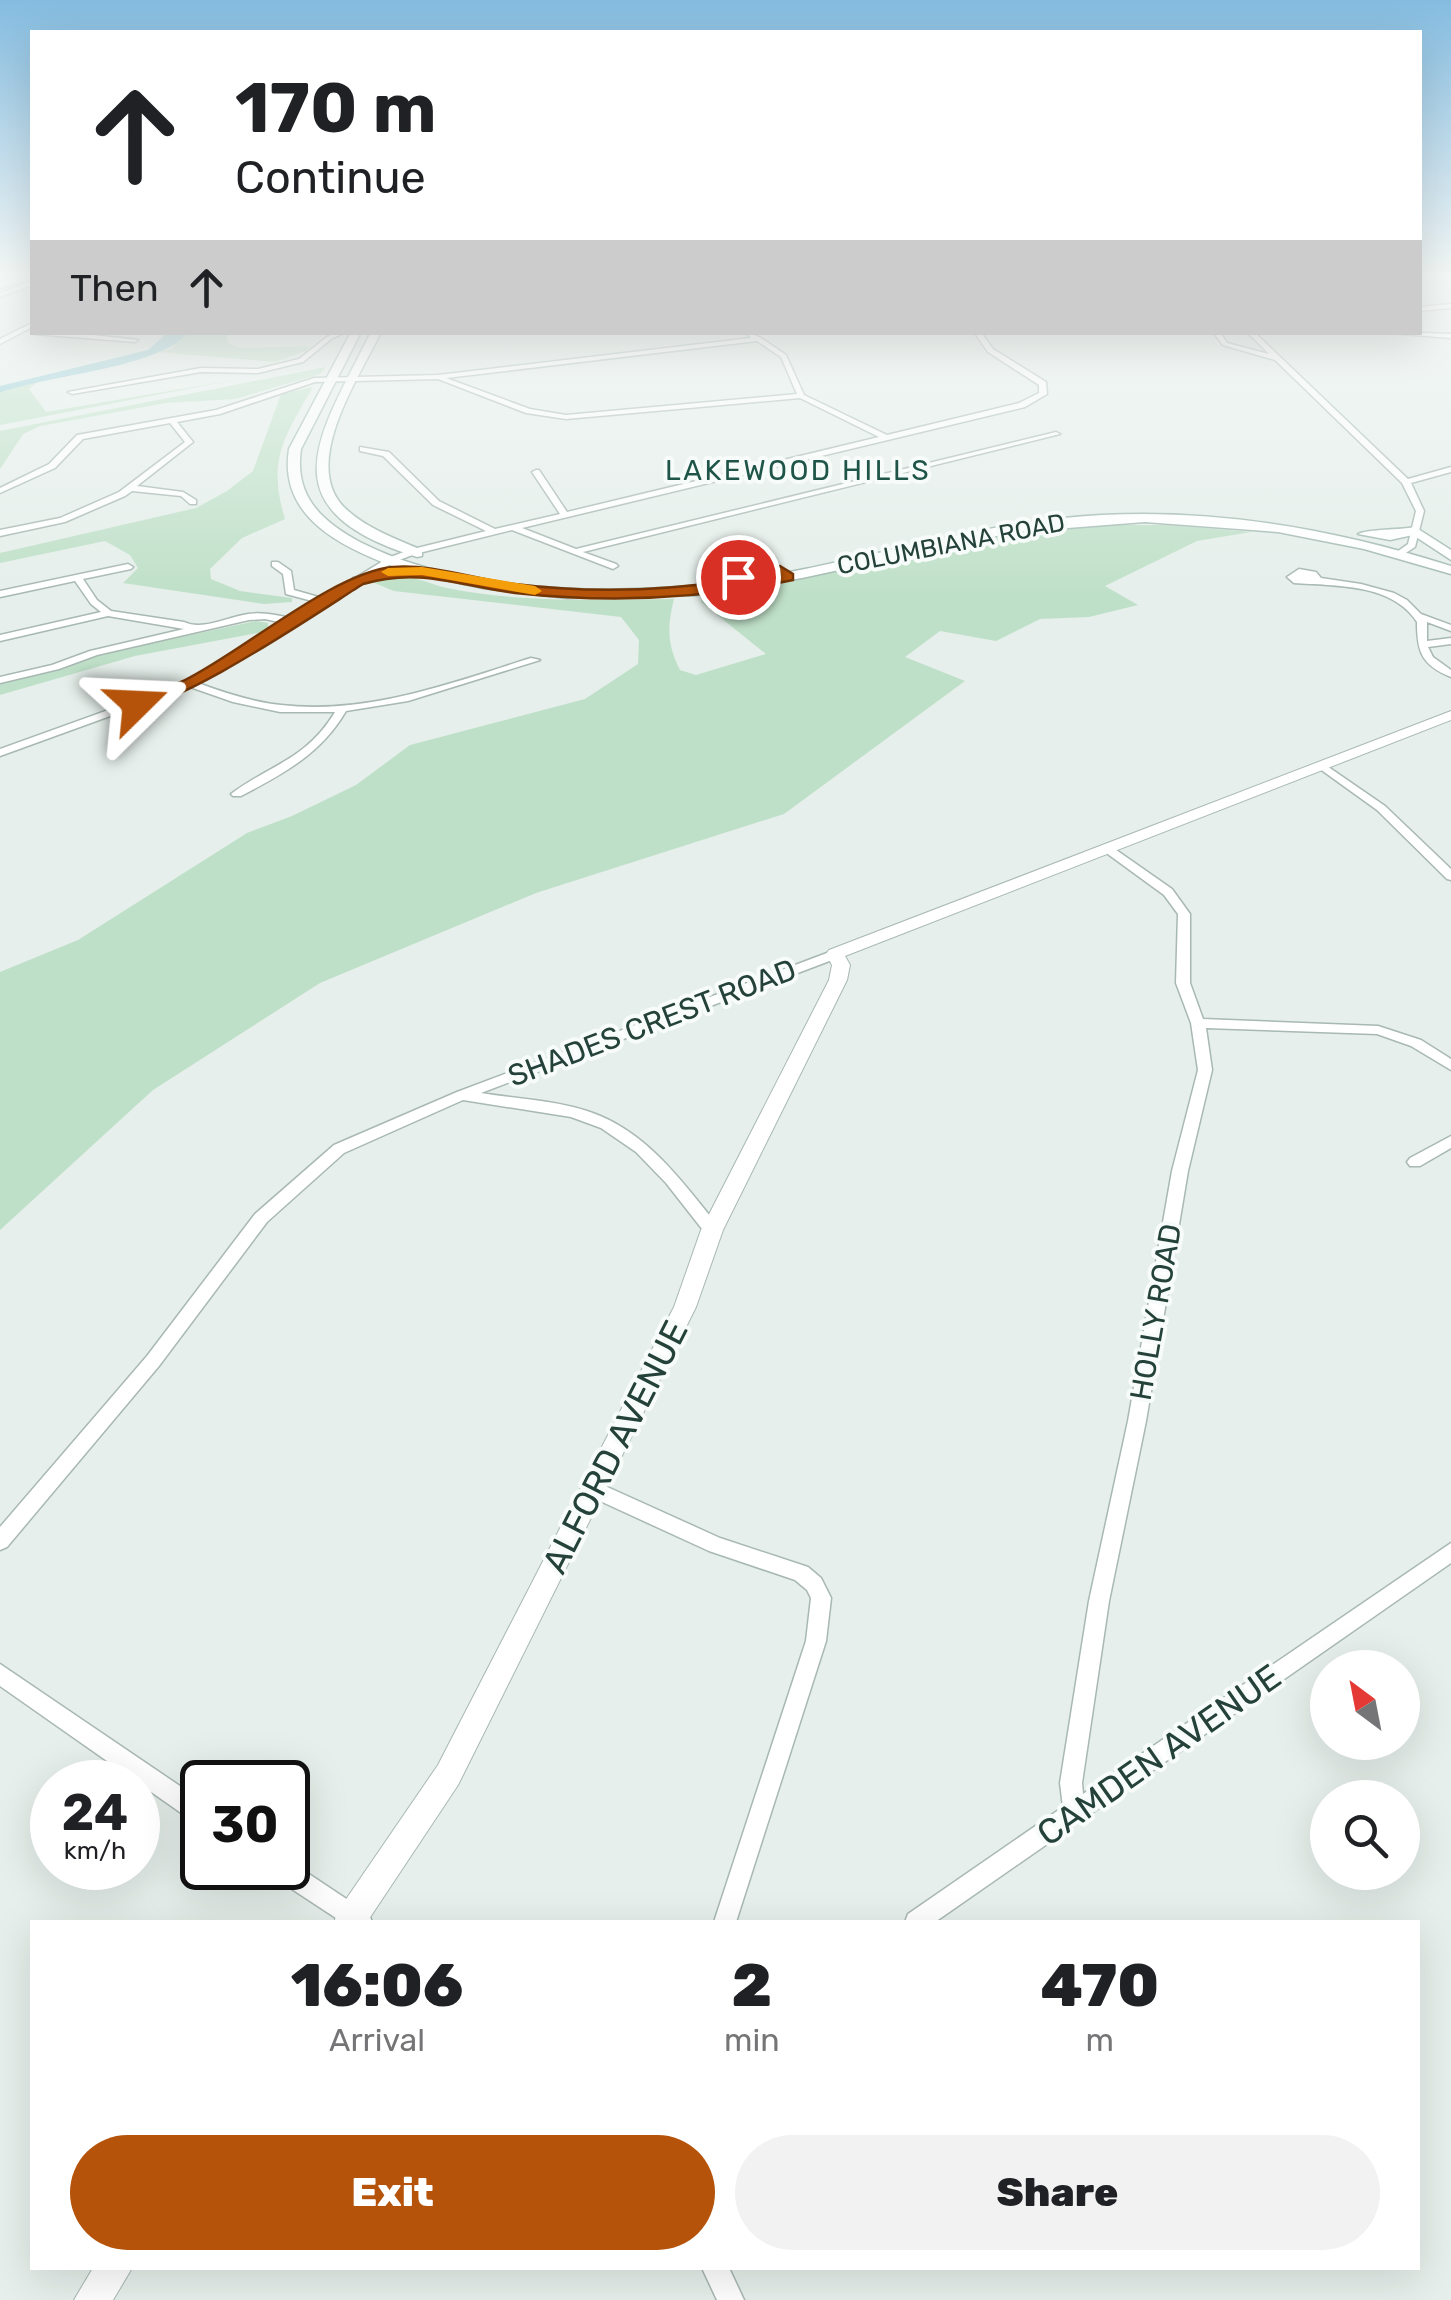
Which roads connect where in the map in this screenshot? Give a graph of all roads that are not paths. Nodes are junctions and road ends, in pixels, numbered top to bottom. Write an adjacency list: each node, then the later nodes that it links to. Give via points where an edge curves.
1 (135, 381): 9 (street)
2 (310, 381): 11 (street)
3 (329, 381): 30 (main road, COLUMBIANA ROAD, via 295,450 292,484 303,507 330,530)
4 (354, 381): 27 (main road, COLUMBIANA ROAD, via 325,436 318,466 325,494 354,523)
5 (447, 381): 10 (street, via 566,417)
6 (795, 381): 10 (street)
7 (1040, 381): 13 (street, via 1043,394 1022,405)
8 (1300, 381): 17 (street)
9 (72, 392)
10 (801, 396): 13 (street)
11 (172, 420): 18 (street, via 189,442); 19 (street, via 74,439 52,466)
12 (1056, 434): 26 (street)
13 (885, 438): 21 (street)
14 (362, 449): 23 (street, via 386,454 436,503)
15 (1451, 469): 17 (street)
16 (536, 472): 21 (street)
17 (1406, 482): 25 (street, via 1420,510)
18 (131, 488): 20 (street, via 184,494); 24 (street, via 62,520)
19 (0, 491)
20 (193, 502)
21 (566, 515): 22 (street)
22 (514, 528): 23 (street); 26 (street)
23 (494, 532): 27 (street)
24 (0, 534)
25 (1414, 538): 28 (street); 29 (main road, COLUMBIANA ROAD); 36 (main road, COLUMBIANA ROAD, via 1260,517 1110,510 1000,522)
26 (579, 550): 32 (street)
27 (412, 552): 30 (street); 36 (main road, COLUMBIANA ROAD, via 487,571 582,582)
28 (1398, 554): 34 (main road, COLUMBIANA ROAD); 36 (main road, COLUMBIANA ROAD, via 1266,526 1104,518)
29 (1451, 556)
30 (391, 560): 35 (main road, COLUMBIANA ROAD); 39 (street)
31 (275, 564): 41 (street, via 288,574 289,592)
32 (613, 566)
33 (128, 567): 37 (street)
34 (1451, 570)
35 (422, 571): 36 (main road, COLUMBIANA ROAD, via 512,588 597,594 696,590); 39 (main road)
36 (784, 574)
37 (78, 578): 40 (street); 42 (street)
38 (1318, 580): 43 (street, via 1380,592)
39 (358, 581): 41 (street)
40 (0, 594)
41 (325, 602): 44 (street)
42 (108, 613): 46 (street); 47 (street)
43 (1419, 616): 45 (street); 49 (street)
44 (293, 622): 46 (street, via 256,616); 55 (street)
45 (1451, 628)
46 (192, 630): 54 (street)
47 (0, 638)
48 (1451, 641): 49 (street)
49 (1421, 644): 50 (street)
50 (1428, 657): 52 (street); 53 (street)
51 (535, 660): 56 (street, via 406,699)
52 (1451, 665)
53 (1451, 674)
54 (0, 680)
55 (190, 684): 56 (street, via 252,706); 58 (street)
56 (341, 710): 60 (street, via 330,733 306,756)
57 (1451, 715): 59 (street, SHADES CREST ROAD)
58 (0, 753)
59 (1324, 767): 61 (street, SHADES CREST ROAD); 62 (street, via 1380,808)
60 (237, 794)
61 (1108, 848): 63 (street, SHADES CREST ROAD); 64 (street, HOLLY ROAD, via 1168,892 1184,914 1183,982)
62 (1451, 876)
63 (835, 954): 66 (street, SHADES CREST ROAD); 69 (street, ALFORD AVENUE, via 838,980)
64 (1198, 1023): 65 (street, via 1378,1030); 75 (street, HOLLY ROAD, via 1202,1092 1180,1171 1099,1601 1071,1783)
65 (1451, 1065)
66 (462, 1095): 69 (street, via 586,1116 620,1132 653,1159); 71 (street, SHADES CREST ROAD, via 339,1149 296,1184 261,1218)
67 (1451, 1141): 68 (street)
68 (1415, 1162)
69 (712, 1230): 70 (street, ALFORD AVENUE, via 685,1307)
70 (594, 1489): 78 (street, ALFORD AVENUE, via 448,1774); 79 (street, via 716,1545 801,1573 821,1598 816,1641)
71 (0, 1541)
72 (1451, 1552): 75 (street, CAMDEN AVENUE)
73 (0, 1674): 74 (street)
74 (180, 1799)
75 (1075, 1813): 80 (street, CAMDEN AVENUE)
76 (310, 1889): 77 (street)
77 (353, 1920)
78 (355, 1920)
79 (726, 1920)
80 (919, 1920)
81 (113, 2270): 83 (street)
82 (716, 2270): 84 (street)
83 (92, 2300)
84 (731, 2300)

